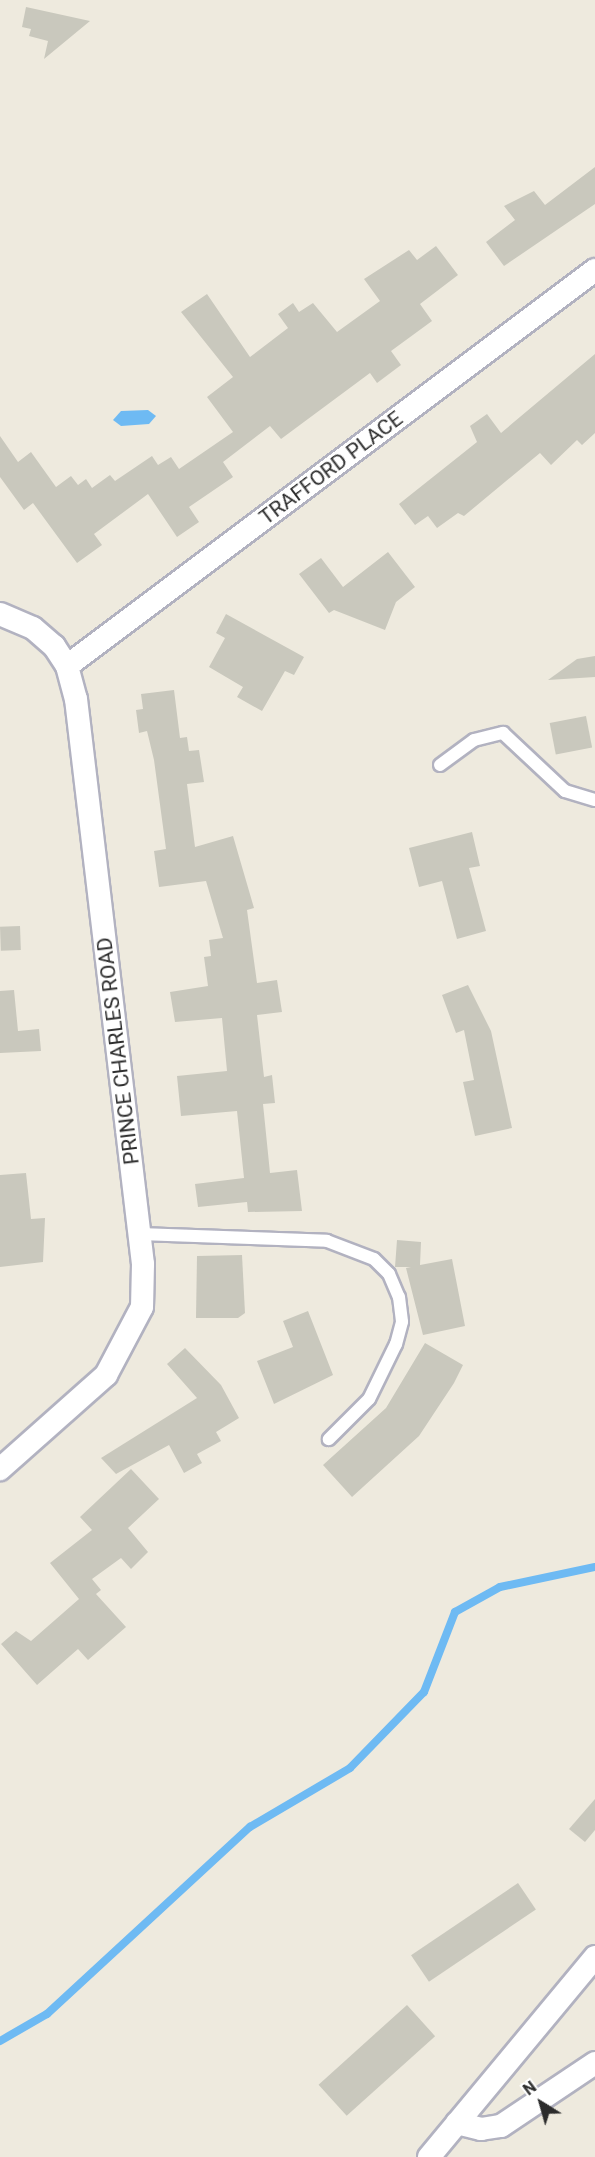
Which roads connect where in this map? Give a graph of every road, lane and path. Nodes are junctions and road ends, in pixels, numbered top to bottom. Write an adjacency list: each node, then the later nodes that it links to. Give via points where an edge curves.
1 (595, 270): 3 (street, TRAFFORD PLACE)
2 (0, 614): 3 (street, PRINCE CHARLES ROAD, via 33,628)
3 (67, 666): 6 (street, PRINCE CHARLES ROAD, via 76,699)
4 (440, 765): 5 (lane, via 474,740 503,733 565,791)
5 (595, 800)
6 (140, 1234): 7 (lane, via 327,1241 374,1259 389,1274 399,1297 402,1322 396,1344 369,1399); 8 (street, PRINCE CHARLES ROAD, via 142,1308 127,1345 106,1375)
7 (329, 1439)
8 (0, 1469)
9 (595, 1957): 11 (street)
10 (595, 2063): 11 (street, via 501,2126 481,2129)
11 (457, 2123): 12 (street)
12 (429, 2157)

